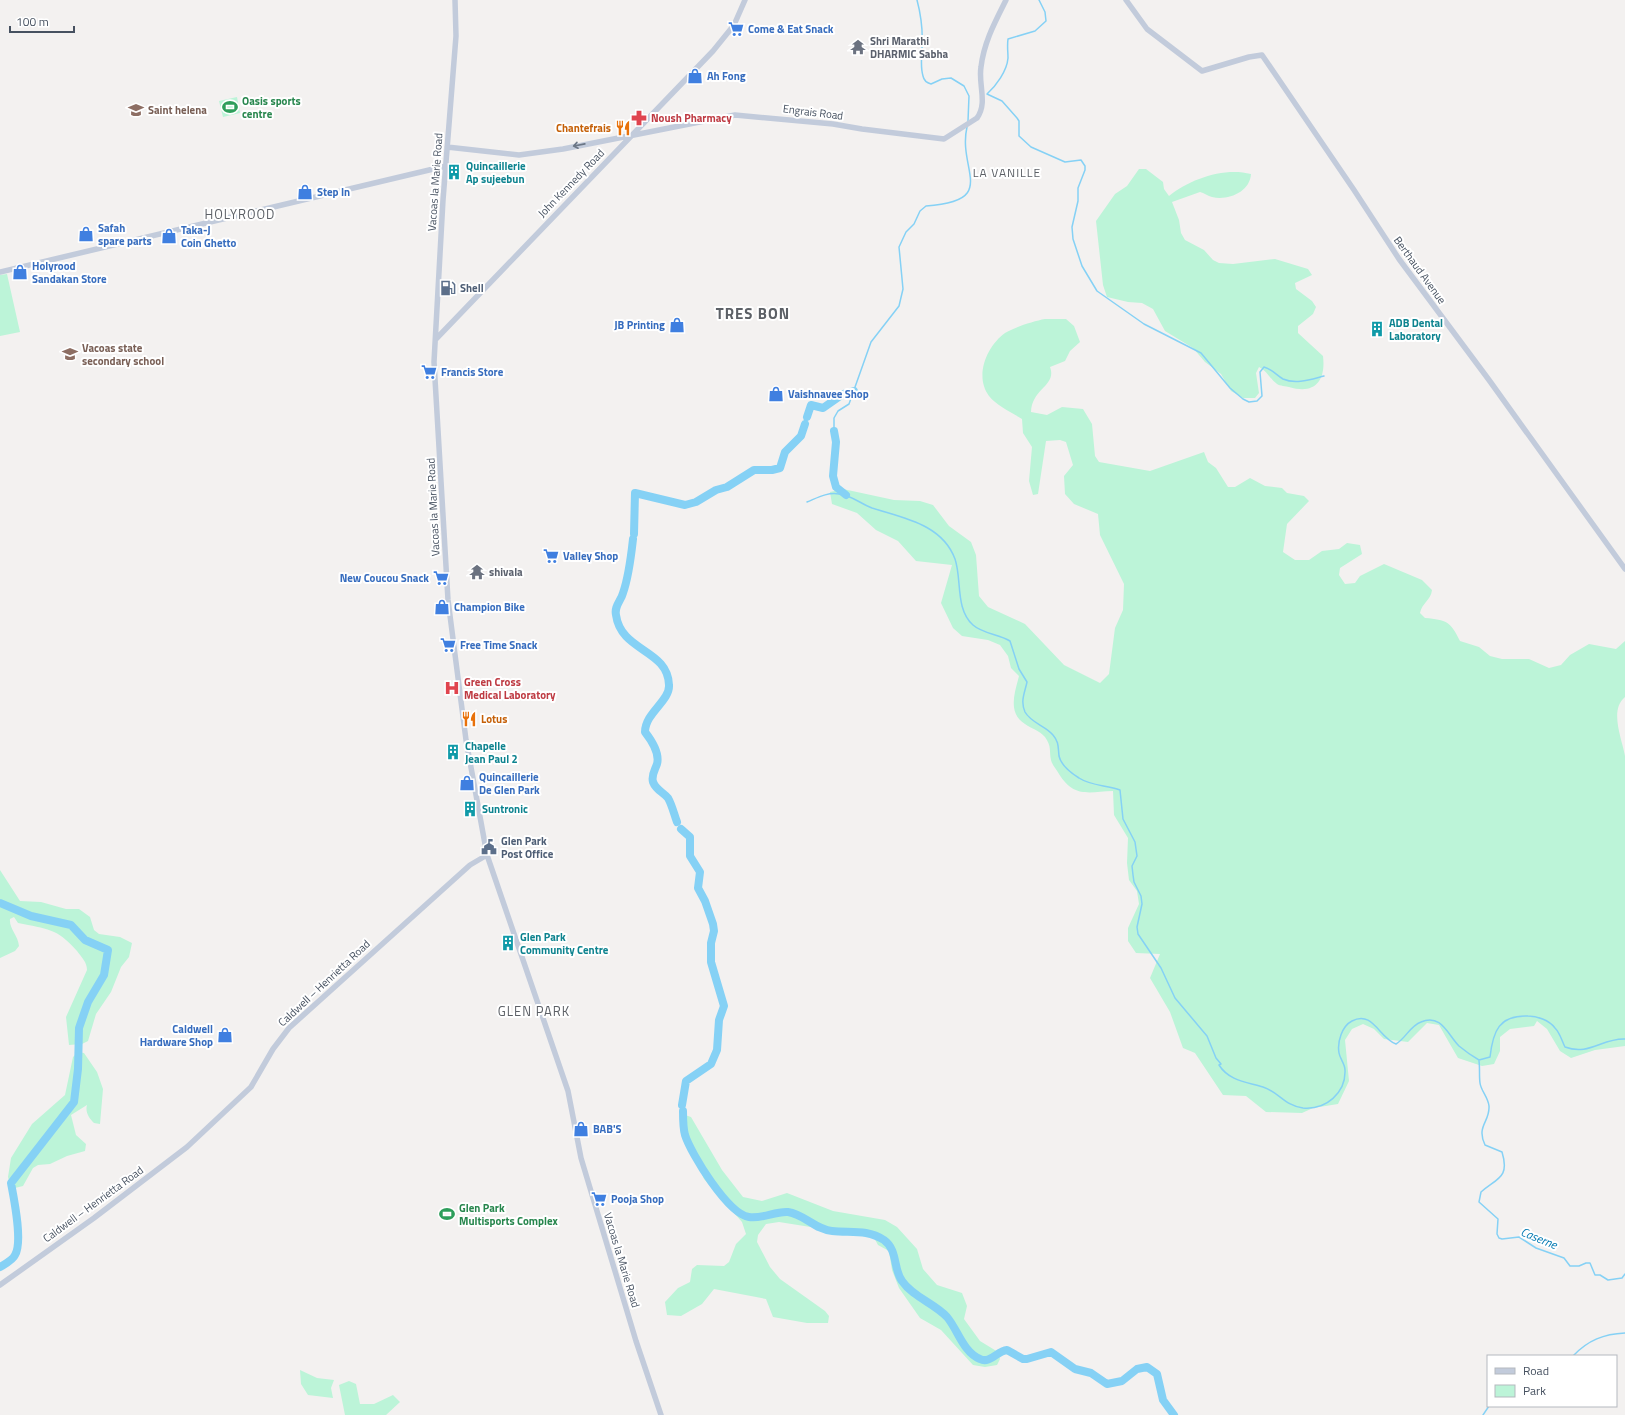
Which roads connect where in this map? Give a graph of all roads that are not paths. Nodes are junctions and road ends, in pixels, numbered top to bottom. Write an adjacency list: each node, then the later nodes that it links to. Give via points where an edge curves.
1 (455, 0): 6 (main road, Vacoas la Marie Road, via 456,36)
2 (745, 0): 5 (main road, John Kennedy Road, via 730,31)
3 (1006, 0): 5 (main road, Engrais Road, via 990,32 984,51 980,73 982,108 977,118 944,138 735,115)
4 (1126, 0): 10 (main road, Berthaud Avenue, via 1147,29 1202,71 1249,57 1262,56 1354,190 1398,260)
5 (631, 135): 6 (main road, Engrais Road, one-way to 6, via 519,155); 9 (main road, John Kennedy Road)
6 (448, 148): 7 (main road, Vacoas la Marie Road)
7 (446, 166): 8 (main road); 9 (main road, Vacoas la Marie Road)
8 (0, 272)
9 (436, 338): 11 (main road, Vacoas la Marie Road, via 435,384 450,624 466,745)
10 (1625, 569)
11 (486, 855): 12 (main road, Caldwell – Henrietta Road, via 470,865 289,1028 273,1049 251,1087 187,1147); 13 (main road, Vacoas la Marie Road, via 568,1091 581,1158)
12 (0, 1285)
13 (661, 1415)

